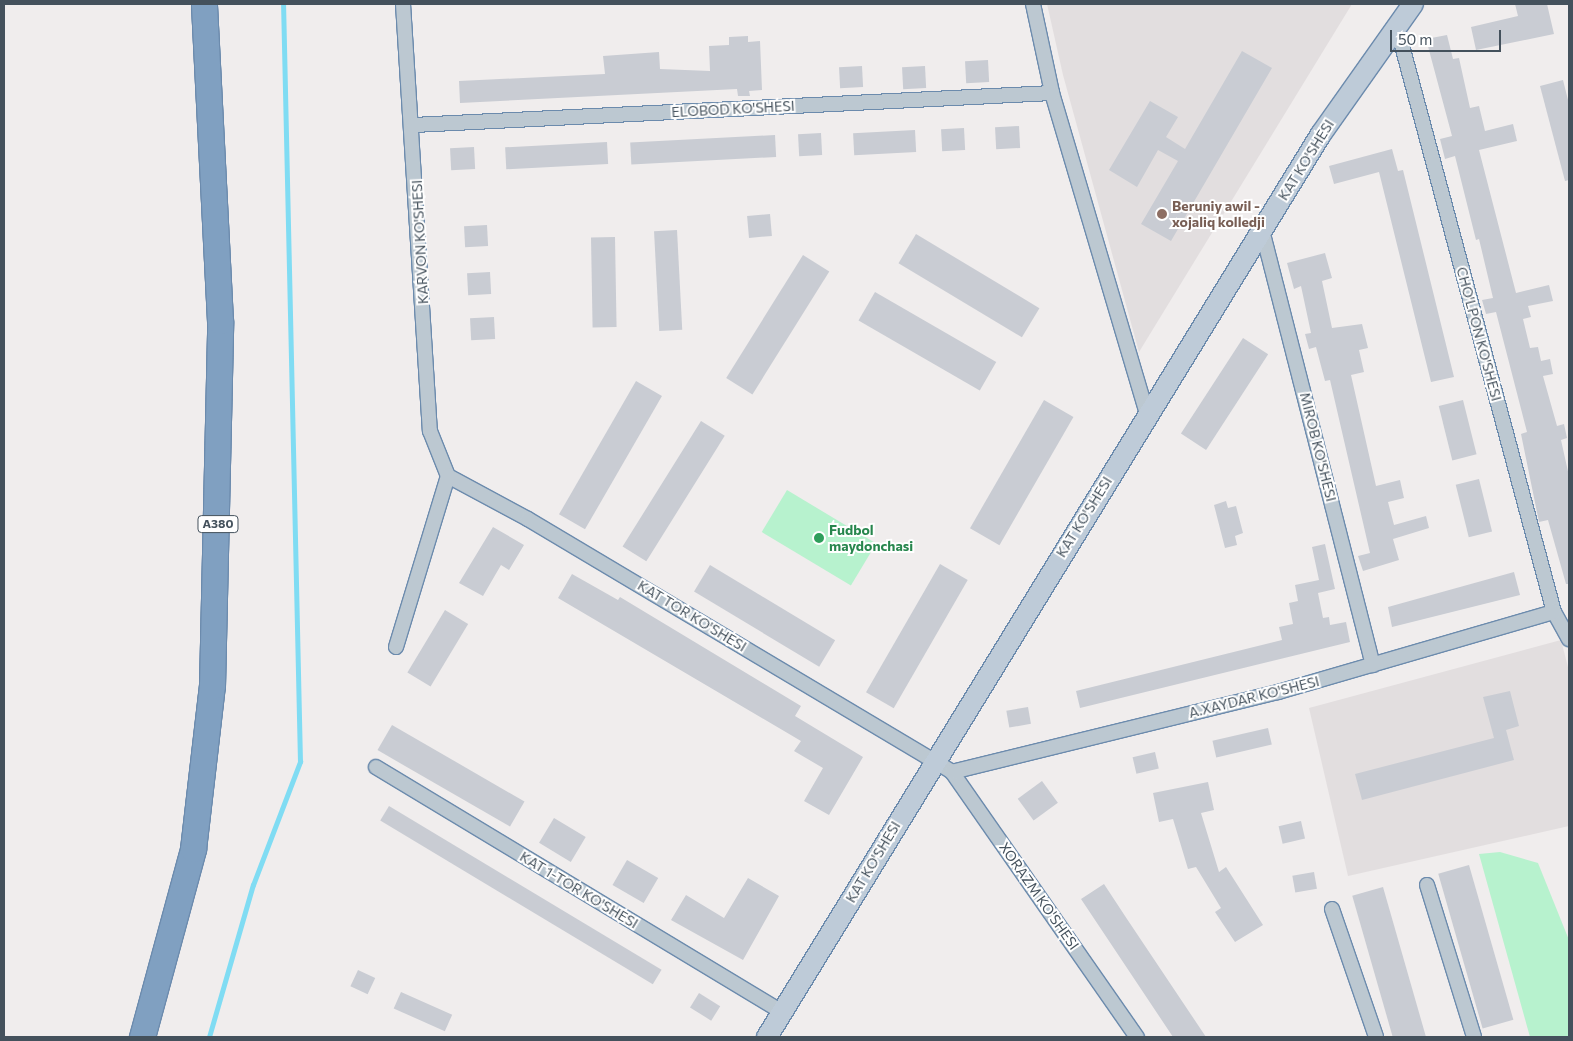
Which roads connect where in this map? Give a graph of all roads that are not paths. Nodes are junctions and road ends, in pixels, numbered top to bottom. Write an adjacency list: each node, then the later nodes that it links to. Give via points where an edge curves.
1 (204, 4): 21 (highway, A380, via 220,321 212,686 193,849)
2 (403, 4): 7 (street, KARVON KO'SHESI)
3 (1033, 4): 6 (street)
4 (1413, 4): 5 (street, KAT KO'SHESI)
5 (1397, 27): 8 (street, KAT KO'SHESI, via 1321,134); 11 (street, CHO'LPON KO'SHESI)
6 (1052, 93): 7 (street, ELOBOD KO'SHESI); 9 (street)
7 (414, 125): 10 (street, KARVON KO'SHESI, via 430,431)
8 (1262, 230): 9 (street, KAT KO'SHESI); 14 (street, MIROB KO'SHESI)
9 (1147, 414): 15 (street, KAT KO'SHESI)
10 (448, 476): 13 (street); 15 (street, KAT TOR KO'SHESI, via 528,518)
11 (1554, 612): 12 (street, CHO'LPON KO'SHESI); 14 (street, A.XAYDAR KO'SHESI)
12 (1569, 639)
13 (396, 647)
14 (1374, 665): 17 (street, A.XAYDAR KO'SHESI)
15 (934, 761): 17 (street, XORAZM KO'SHESI); 20 (street, KAT KO'SHESI)
16 (376, 767): 20 (street, KAT 1-TOR KO'SHESI)
17 (952, 772): 23 (street, XORAZM KO'SHESI)
18 (1427, 885): 25 (street)
19 (1332, 909): 24 (street)
20 (782, 1012): 22 (street, KAT KO'SHESI)
21 (142, 1037)
22 (767, 1037)
23 (1138, 1037)
24 (1376, 1037)
25 (1474, 1037)

